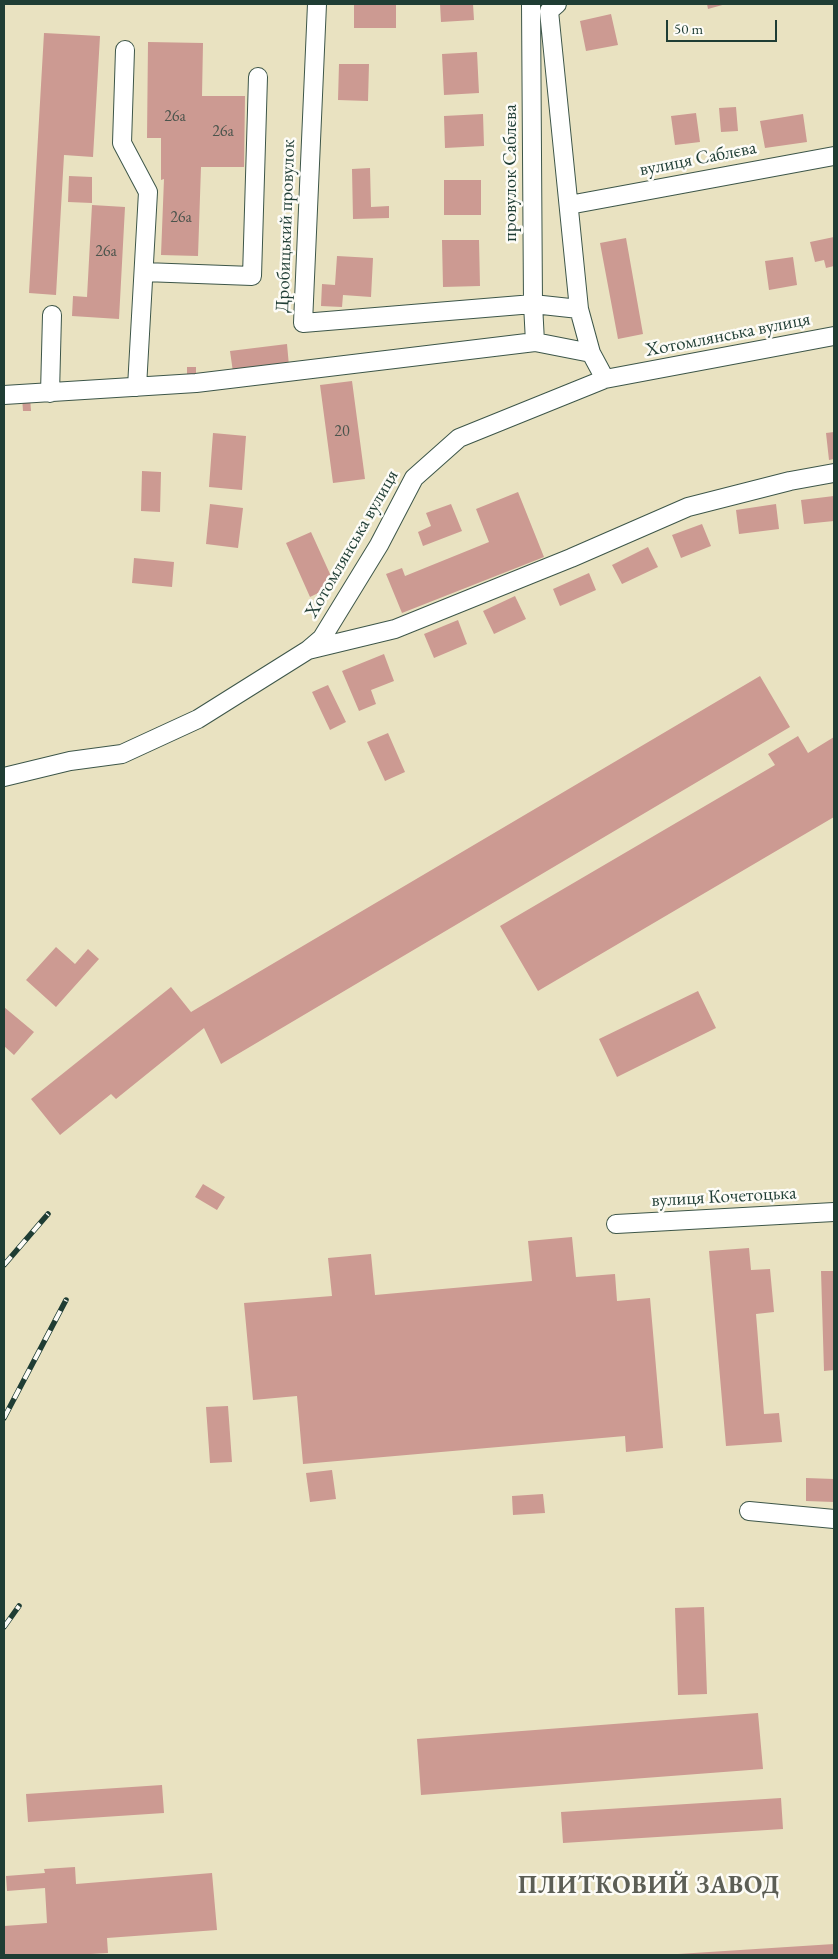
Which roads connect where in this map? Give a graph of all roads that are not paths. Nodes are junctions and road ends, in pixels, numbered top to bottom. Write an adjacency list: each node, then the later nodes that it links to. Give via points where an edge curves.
1 (317, 4): 9 (street, Дробицький провулок, via 303,323)
2 (531, 4): 9 (street, провулок Саблєва)
3 (553, 8): 7 (street)
4 (125, 50): 8 (street, via 122,143 148,192)
5 (258, 76): 8 (street, via 252,276)
6 (834, 156): 7 (street, вулиця Саблєва)
7 (568, 205): 10 (street)
8 (144, 272): 16 (street)
9 (533, 304): 10 (street, Дробицький провулок); 13 (street, провулок Саблєва)
10 (579, 309): 14 (street)
11 (52, 315): 17 (street)
12 (834, 336): 15 (street, Хотомлянська вулиця)
13 (536, 342): 14 (street); 16 (street, via 196,383)
14 (591, 354): 15 (street)
15 (604, 380): 20 (street, Хотомлянська вулиця, via 458,438 414,478 379,545 322,638)
16 (137, 387): 17 (street)
17 (50, 393): 18 (street)
18 (12, 395)
19 (834, 473): 20 (street, via 688,507 395,629)
20 (308, 650): 21 (street, Хотомлянська вулиця, via 198,719 122,754 70,761)
21 (4, 777)
22 (834, 1212): 23 (street, вулиця Кочетоцька)
23 (616, 1224)
24 (749, 1511): 25 (street)
25 (834, 1519)

